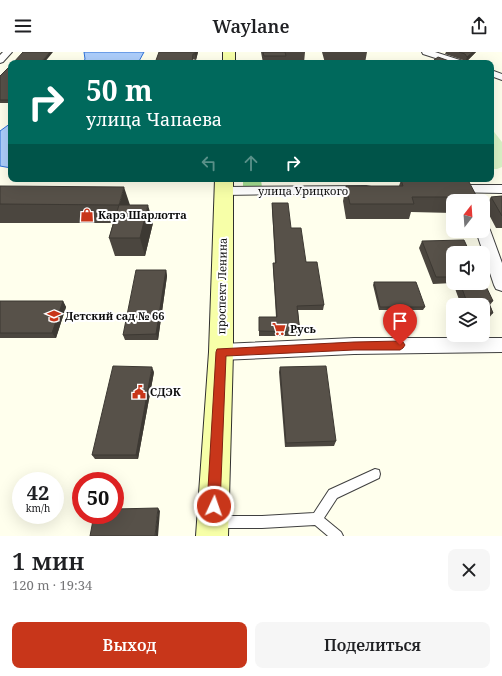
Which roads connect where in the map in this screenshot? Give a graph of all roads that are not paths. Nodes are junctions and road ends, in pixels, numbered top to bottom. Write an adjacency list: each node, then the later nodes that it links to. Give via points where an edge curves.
1 (8, 52): 3 (street)
2 (426, 52): 4 (street)
3 (0, 60)
4 (451, 60)
5 (223, 185): 7 (street, улица Урицкого); 14 (main road, проспект Ленина)
6 (502, 189): 10 (street)
7 (382, 190)
8 (437, 190): 9 (street)
9 (464, 194)
10 (476, 194)
11 (486, 238): 12 (street)
12 (502, 285)
13 (502, 344): 14 (street, via 354,346)
14 (221, 352): 17 (main road, проспект Ленина)
15 (375, 474): 16 (lane, via 333,494)
16 (317, 519): 17 (lane, via 262,522); 18 (lane)
17 (212, 529)
18 (336, 536)

